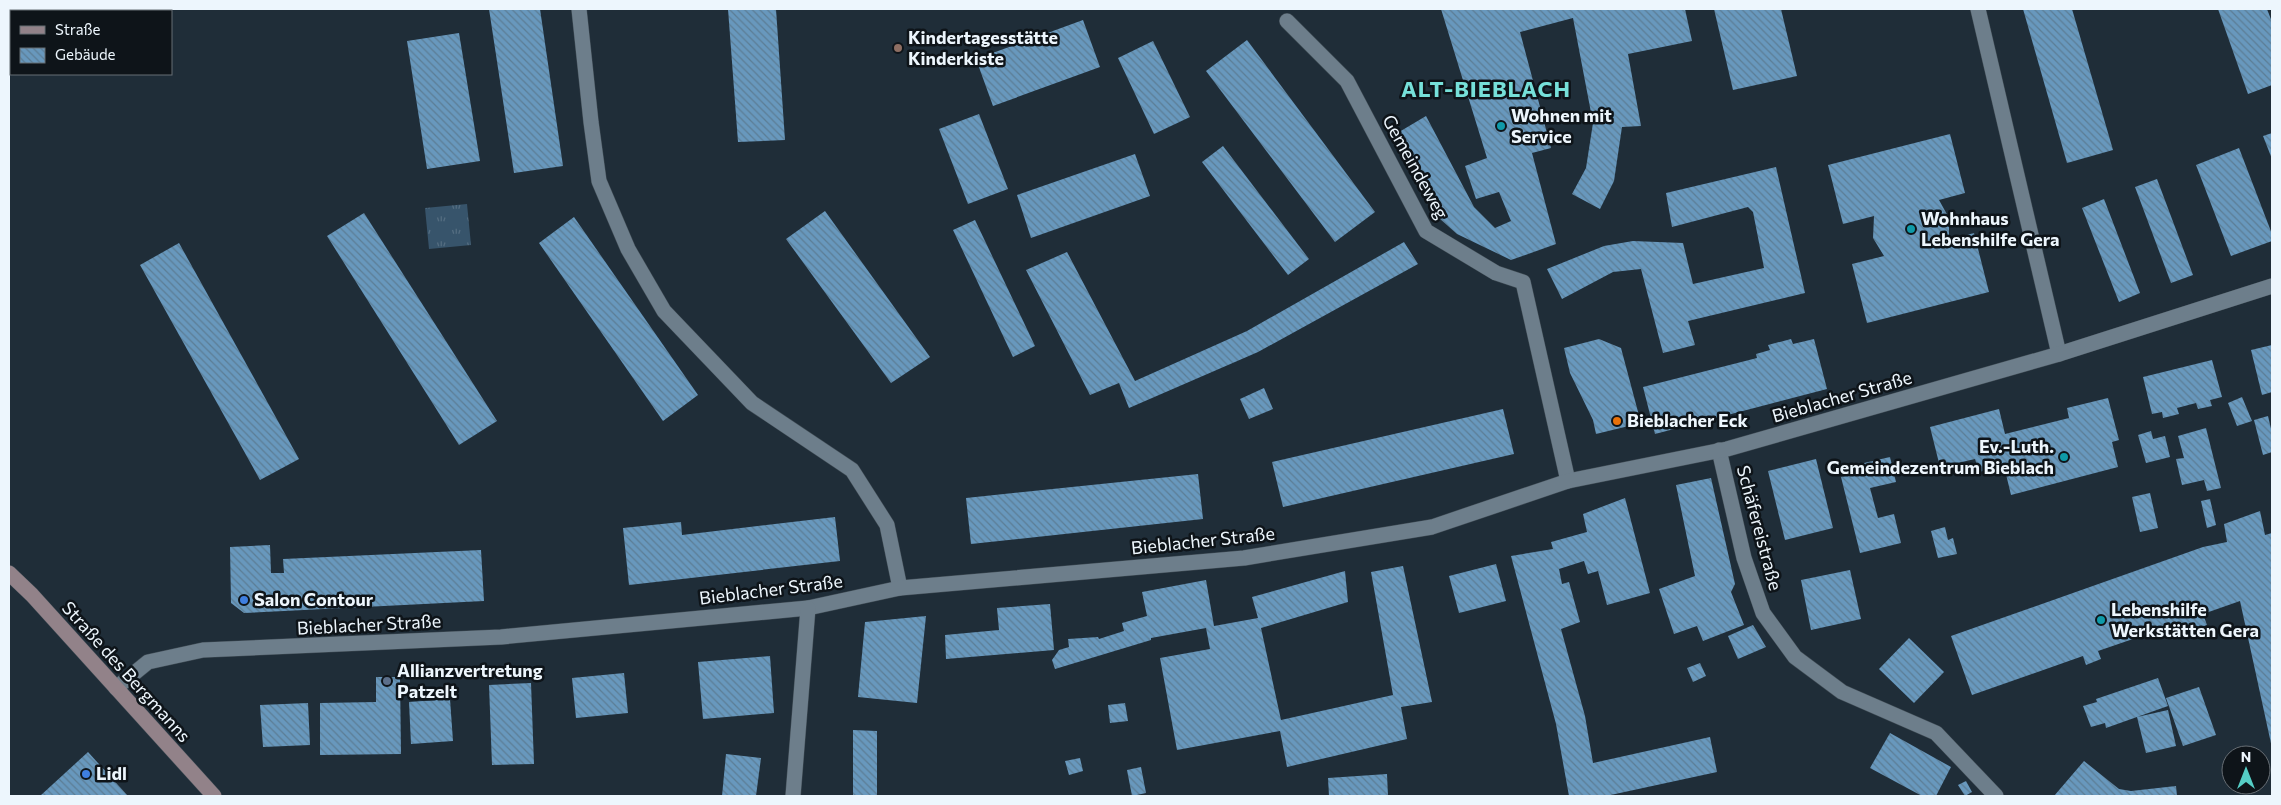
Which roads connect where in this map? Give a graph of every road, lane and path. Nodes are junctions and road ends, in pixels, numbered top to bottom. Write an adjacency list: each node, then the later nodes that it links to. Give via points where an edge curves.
1 (579, 9): 9 (street, via 599,181 628,249 664,311 752,404 852,470 887,525)
2 (1978, 9): 5 (street)
3 (1286, 20): 7 (street, Gemeindeweg, via 1347,81 1426,232 1496,273 1523,282)
4 (2272, 286): 5 (street, Bieblacher Straße)
5 (2059, 354): 6 (street, Bieblacher Straße)
6 (1719, 450): 7 (street, Bieblacher Straße); 14 (street, Schäfereistraße, via 1744,558 1763,613 1795,657 1842,692 1936,733)
7 (1568, 481): 9 (street, Bieblacher Straße, via 1432,527 1263,555)
8 (9, 573): 11 (main road, Straße des Bergmanns)
9 (900, 588): 10 (street, Bieblacher Straße)
10 (808, 608): 11 (street, Bieblacher Straße, via 500,637 204,650 148,662); 13 (street)
11 (116, 688): 12 (main road, Straße des Bergmanns)
12 (214, 796)
13 (794, 796)
14 (1996, 796)

